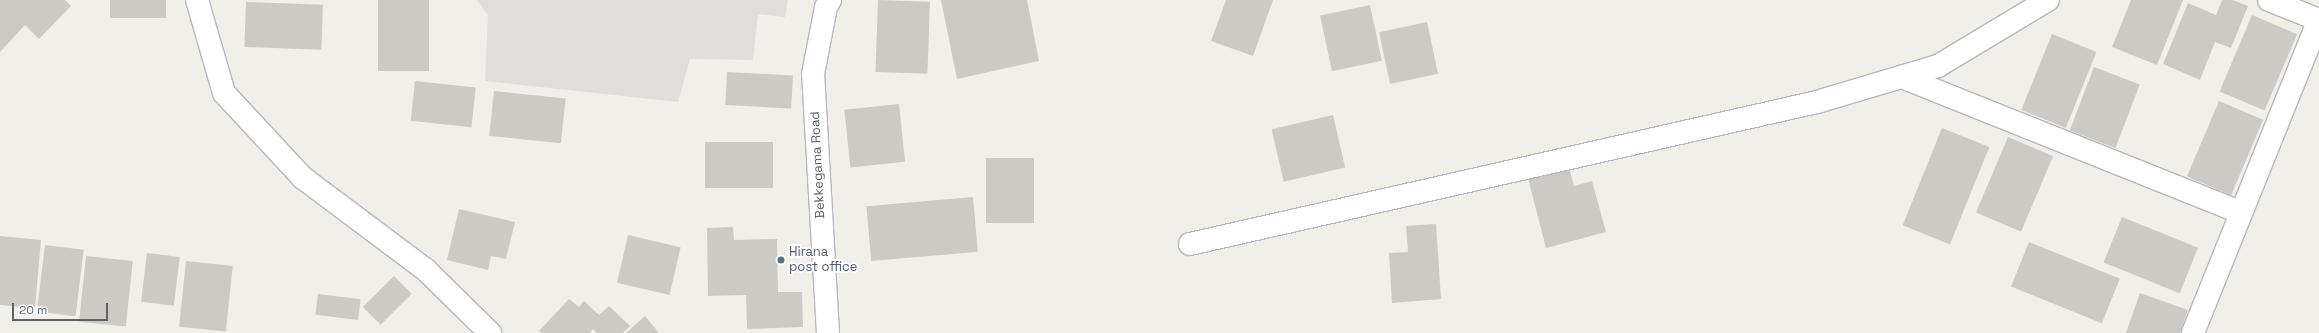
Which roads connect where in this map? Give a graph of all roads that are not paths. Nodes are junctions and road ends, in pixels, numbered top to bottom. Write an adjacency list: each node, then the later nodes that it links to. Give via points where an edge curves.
1 (197, 0): 9 (street, via 224,93 303,178 426,270)
2 (830, 0): 10 (street, Bekkegama Road, via 826,7 812,74)
3 (2048, 0): 6 (street, via 1938,66)
4 (2270, 0): 5 (street)
5 (2319, 20): 7 (street)
6 (1902, 77): 7 (street); 8 (street, via 1817,102)
7 (2240, 212): 11 (street)
8 (1190, 244)
9 (490, 333)
10 (828, 333)
11 (2193, 333)

